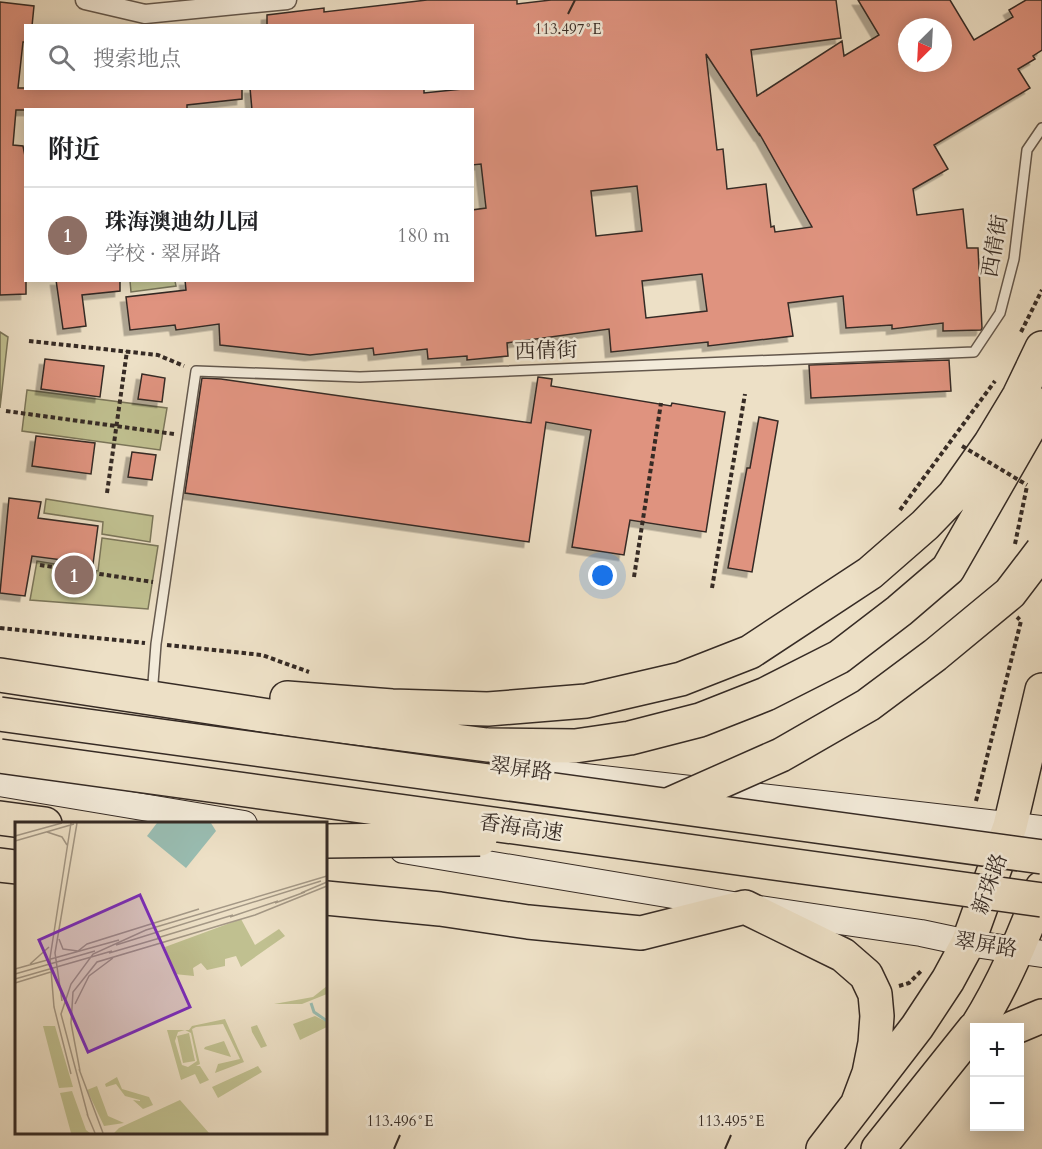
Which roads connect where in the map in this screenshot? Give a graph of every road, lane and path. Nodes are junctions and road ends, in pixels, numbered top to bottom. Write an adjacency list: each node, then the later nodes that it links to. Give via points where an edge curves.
1 (85, 0): 2 (street, via 145,14)
2 (278, 1)
3 (1042, 128): 8 (lane, 西倩街, via 1027,150 1014,259 1000,313 974,352 360,377)
4 (1042, 290): 6 (path)
5 (29, 340): 7 (path)
6 (1030, 344): 31 (highway, via 1019,396 954,495 925,525 870,573 750,651 681,679 586,700 488,709 265,697)
7 (127, 351): 8 (path, via 158,355); 14 (path)
8 (196, 371): 15 (lane)
9 (997, 378): 18 (path)
10 (745, 394): 23 (path)
11 (661, 403): 21 (path)
12 (1042, 405): 30 (highway, via 948,569 839,657 766,694 700,720 630,738 575,746 487,745)
13 (6, 411): 14 (path)
14 (117, 426): 15 (path); 17 (path)
15 (187, 436): 22 (lane)
16 (962, 446): 19 (path, bridge, via 1027,485)
17 (107, 493)
18 (897, 514)
19 (1027, 552): 43 (highway, bridge, via 1010,593 868,705 781,754 634,820 517,839)
20 (40, 565): 22 (path)
21 (634, 577)
22 (165, 583): 26 (lane)
23 (712, 588)
24 (1015, 614): 38 (path, via 1020,621)
25 (0, 628): 26 (path)
26 (156, 644): 29 (path, via 262,655); 31 (lane)
27 (0, 670): 28 (main road)
28 (41, 670): 31 (highway)
29 (313, 674)
30 (0, 675)
31 (153, 683)
32 (1042, 690): 41 (highway, 新珠路)
33 (0, 705): 38 (main road, 翠屏路)
34 (0, 714): 45 (highway, 香海高速, bridge)
35 (0, 756): 50 (highway, 香海高速, bridge)
36 (0, 783): 40 (main road)
37 (0, 818): 39 (highway)
38 (971, 821): 41 (main road, 翠屏路)
39 (30, 822)
40 (232, 822)
41 (1010, 826): 42 (main road, 翠屏路); 52 (highway, 新珠路)
42 (1042, 829)
43 (327, 839)
44 (327, 839): 51 (main road, 翠屏路)
45 (1042, 857)
46 (0, 865): 47 (highway)
47 (15, 867)
48 (1042, 888): 53 (highway)
49 (327, 898): 51 (highway, via 641,933)
50 (1042, 900)
51 (744, 908): 52 (main road, 翠屏路); 54 (highway, via 843,955 866,975)
52 (953, 940): 53 (main road, 翠屏路); 54 (path, via 935,946 922,970 909,983); 60 (highway, 新珠路, via 932,1006)
53 (1030, 952): 56 (highway)
54 (875, 994): 60 (highway, via 875,1043)
55 (1042, 1016): 57 (highway)
56 (978, 1023)
57 (1024, 1023)
58 (970, 1036): 59 (highway)
59 (951, 1064): 62 (highway)
60 (857, 1105): 61 (highway, 新珠路)
61 (823, 1149)
62 (878, 1149)

